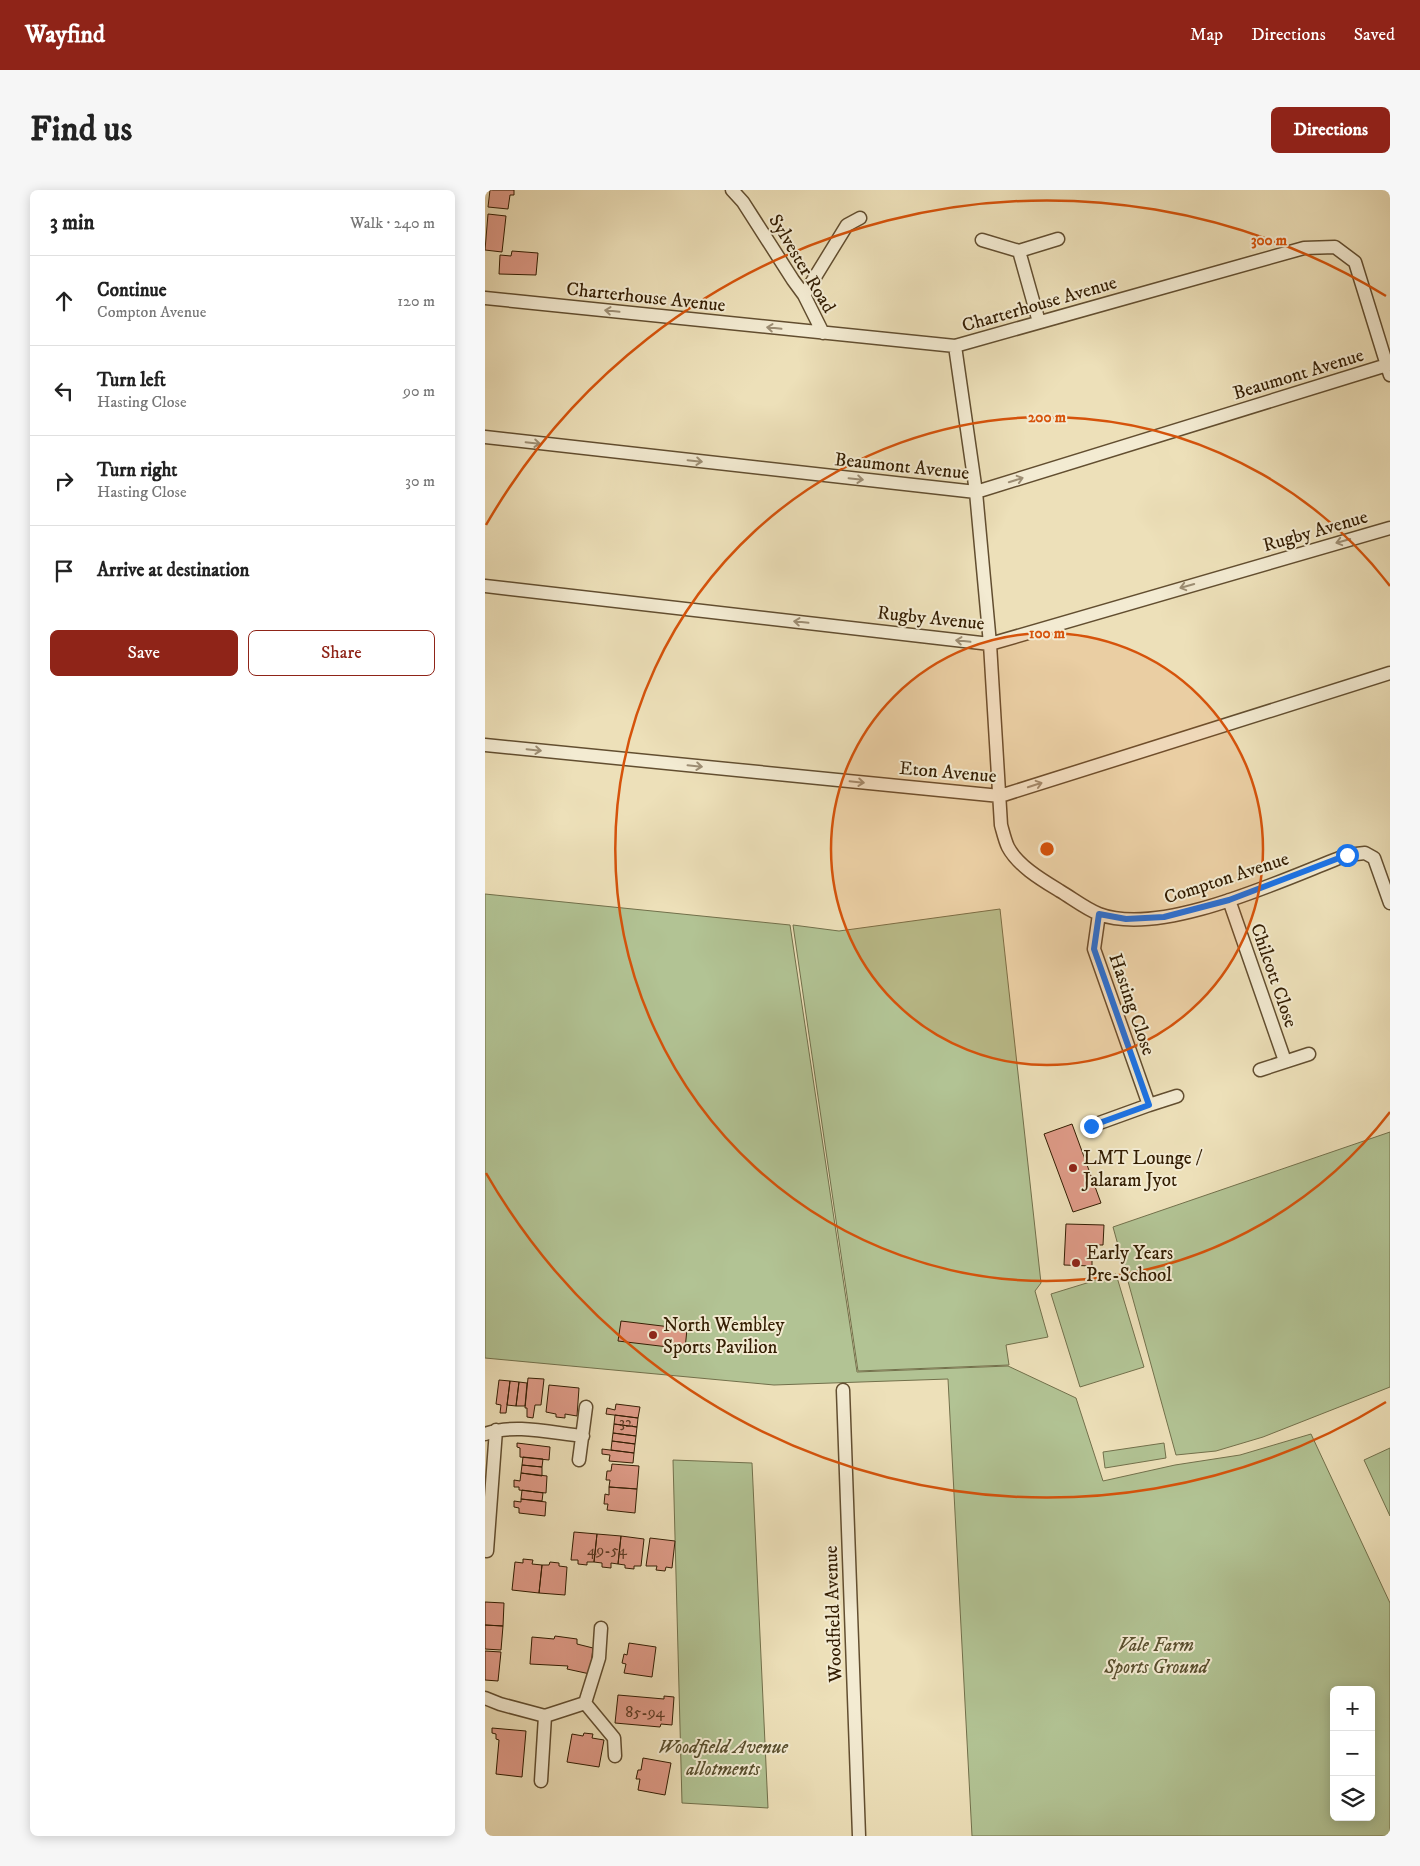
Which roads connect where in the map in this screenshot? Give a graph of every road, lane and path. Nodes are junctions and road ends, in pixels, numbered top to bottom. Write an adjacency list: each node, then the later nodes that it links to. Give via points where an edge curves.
1 (732, 190): 6 (street, Sylvester Road)
2 (860, 218): 6 (street, via 847,225)
3 (1058, 239): 5 (street)
4 (982, 240): 5 (street)
5 (1019, 251): 8 (street)
6 (805, 295): 9 (street, Sylvester Road)
7 (485, 298): 9 (street, Charterhouse Avenue, one-way to 7)
8 (1039, 322): 10 (street, Charterhouse Avenue); 11 (street, Charterhouse Avenue, via 1304,248 1335,246 1355,262)
9 (823, 333): 10 (street, Charterhouse Avenue)
10 (955, 346): 13 (street, Compton Avenue)
11 (1388, 370): 13 (street, Beaumont Avenue, one-way to 11)
12 (485, 437): 13 (street, Beaumont Avenue, one-way to 13)
13 (976, 492): 16 (street, Compton Avenue)
14 (1390, 528): 16 (street, Rugby Avenue, one-way to 16)
15 (485, 586): 16 (street, Rugby Avenue, one-way to 15)
16 (990, 644): 19 (street, Compton Avenue)
17 (1390, 672): 19 (street, Eton Avenue, one-way to 17)
18 (485, 745): 19 (street, Eton Avenue, one-way to 19)
19 (1000, 796): 22 (street, Compton Avenue, via 1001,825 1008,847 1023,865)
20 (1229, 900): 21 (street, Compton Avenue, via 1347,855 1365,854 1374,858); 22 (street, Compton Avenue, via 1164,917 1126,919); 24 (street, Chilcott Close)
21 (1390, 903)
22 (1099, 914): 27 (street, Hasting Close, via 1094,949)
23 (1309, 1054): 24 (street)
24 (1285, 1061): 25 (street)
25 (1259, 1070)
26 (1177, 1096): 27 (street)
27 (1149, 1105): 28 (street)
28 (1091, 1126)
29 (843, 1390): 41 (street, Woodfield Avenue)
30 (586, 1408): 32 (street)
31 (491, 1432): 32 (street, via 524,1430); 34 (street)
32 (583, 1436): 33 (street)
33 (579, 1460)
34 (487, 1551)
35 (601, 1628): 37 (street, via 599,1658)
36 (485, 1698): 38 (street)
37 (585, 1703): 38 (street); 39 (street, via 614,1738)
38 (545, 1716): 40 (street)
39 (615, 1756)
40 (541, 1781)
41 (859, 1836)

